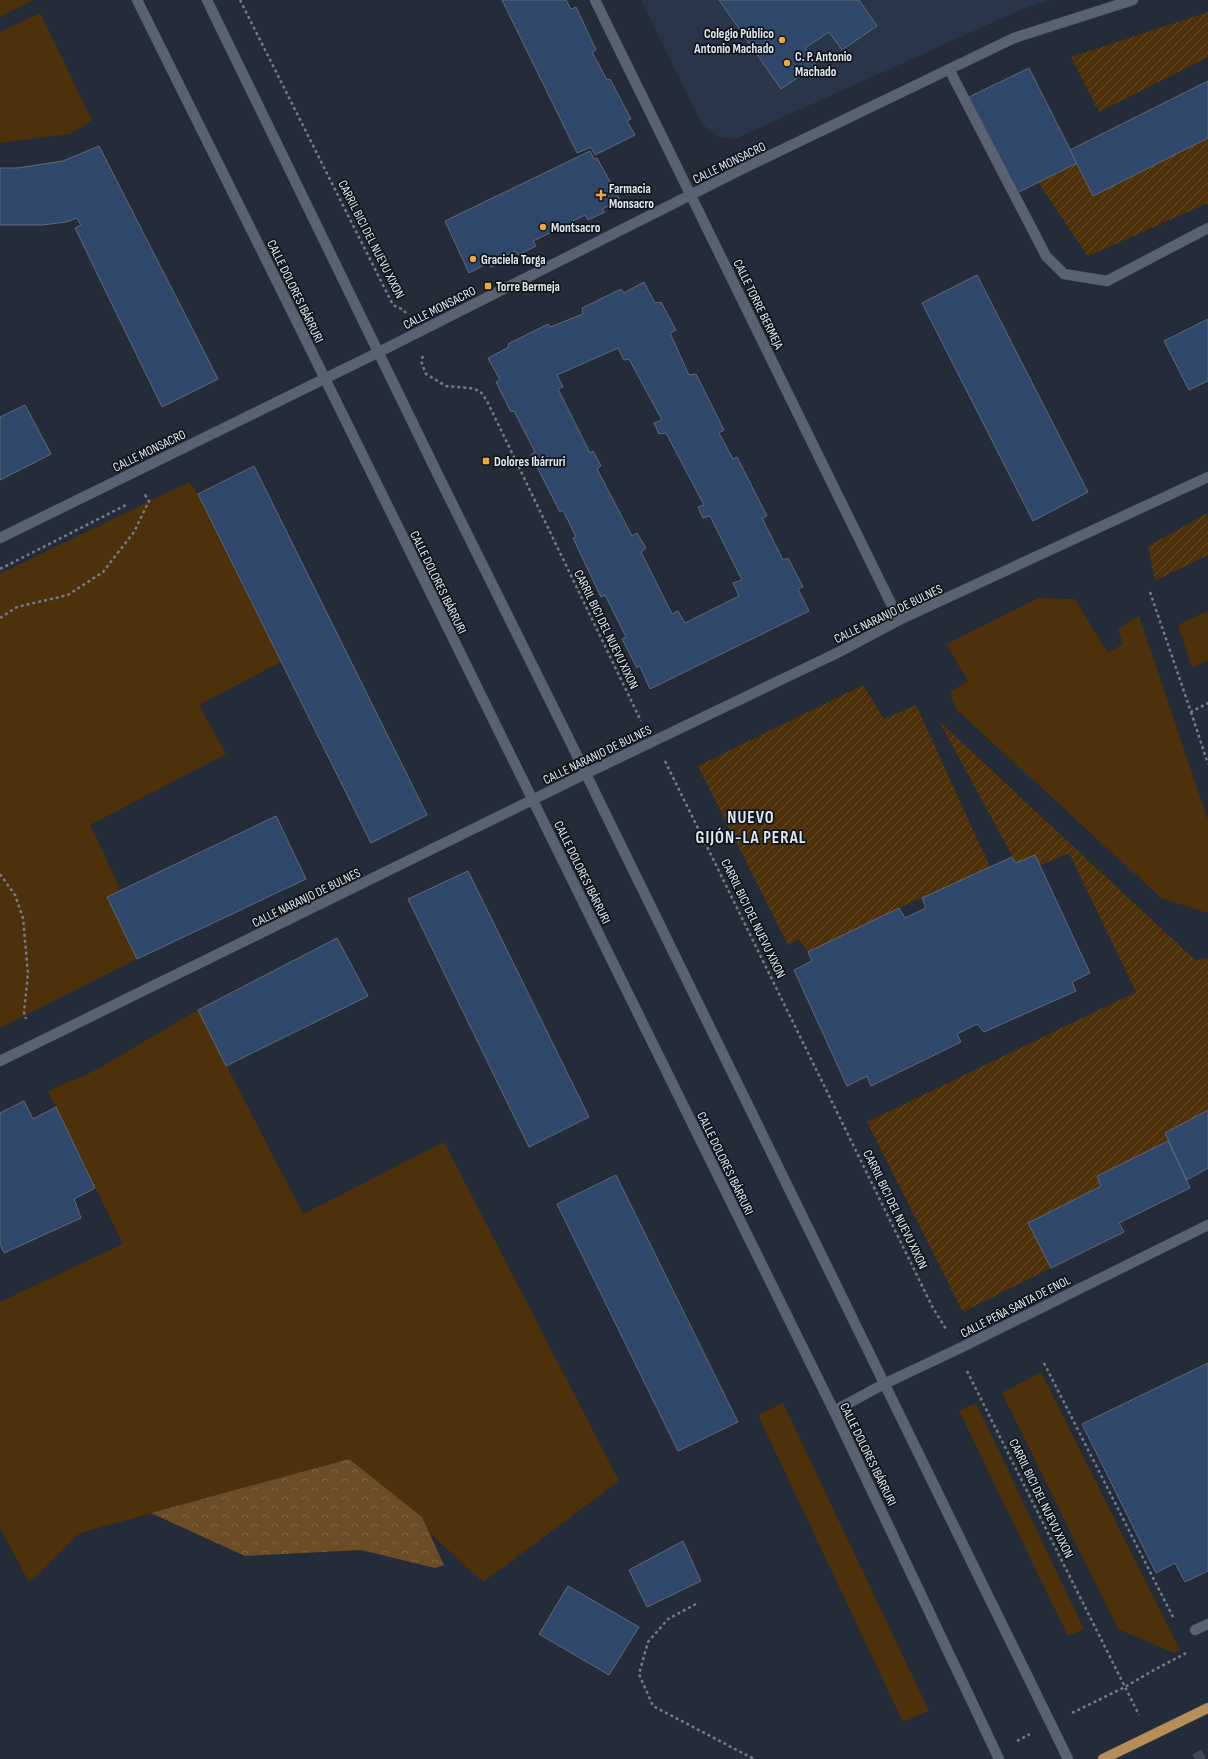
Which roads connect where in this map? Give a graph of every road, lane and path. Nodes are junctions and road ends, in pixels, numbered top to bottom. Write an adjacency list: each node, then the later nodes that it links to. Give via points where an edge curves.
1 (137, 0): 11 (street, CALLE DOLORES IBÁRRURI)
2 (207, 0): 10 (street)
3 (240, 0): 9 (path, CARRIL BICI DEL NUEVU XIXON, via 393,306 404,310)
4 (595, 0): 7 (street, CALLE TORRE BERMEJA)
5 (1133, 0): 6 (street, CALLE MONSACRO, via 1014,38)
6 (948, 70): 7 (street, CALLE MONSACRO); 8 (street, via 1046,256 1064,274 1107,281)
7 (691, 195): 9 (street, CALLE MONSACRO); 19 (street, CALLE TORRE BERMEJA)
8 (1208, 228)
9 (415, 333): 10 (street, CALLE MONSACRO); 22 (path, CARRIL BICI DEL NUEVU XIXON, via 425,352 421,361 426,374 446,386 480,391 487,401 629,698)
10 (379, 352): 11 (street, CALLE MONSACRO); 24 (street)
11 (325, 379): 15 (street, CALLE MONSACRO); 25 (street, CALLE DOLORES IBÁRRURI)
12 (1208, 477): 19 (street, CALLE NARANJO DE BULNES)
13 (138, 498): 18 (path, via 145,495 149,501 134,532 103,572 68,595 17,607)
14 (131, 502): 16 (path)
15 (0, 538)
16 (0, 569)
17 (1150, 592): 21 (path)
18 (0, 618)
19 (899, 620): 22 (street, CALLE NARANJO DE BULNES)
20 (1208, 703): 21 (path)
21 (1191, 712): 23 (path)
22 (654, 742): 24 (street, CALLE NARANJO DE BULNES); 30 (path, CARRIL BICI DEL NUEVU XIXON, via 671,771 933,1308)
23 (1208, 764)
24 (585, 774): 25 (street, CALLE NARANJO DE BULNES); 32 (street)
25 (533, 800): 28 (street, CALLE NARANJO DE BULNES); 33 (street, CALLE DOLORES IBÁRRURI)
26 (0, 874): 27 (path, via 15,895 23,918 28,974 24,1012)
27 (26, 1019)
28 (0, 1061)
29 (1208, 1225): 30 (street, CALLE PEÑA SANTA DE ENOL)
30 (956, 1350): 32 (street, CALLE PEÑA SANTA DE ENOL); 39 (path, CARRIL BICI DEL NUEVU XIXON)
31 (1044, 1363): 35 (path)
32 (884, 1384): 33 (street, CALLE PEÑA SANTA DE ENOL); 44 (street)
33 (834, 1411): 43 (street, CALLE DOLORES IBÁRRURI)
34 (696, 1604): 42 (path, via 668,1618 648,1642 639,1674 653,1706)
35 (1176, 1624)
36 (1208, 1624): 37 (street)
37 (1195, 1630)
38 (1190, 1651): 39 (path)
39 (1125, 1688): 41 (path, CARRIL BICI DEL NUEVU XIXON)
40 (1208, 1708): 41 (main road)
41 (1149, 1736): 45 (main road)
42 (754, 1759)
43 (999, 1759)
44 (1068, 1759)
45 (1103, 1759)

